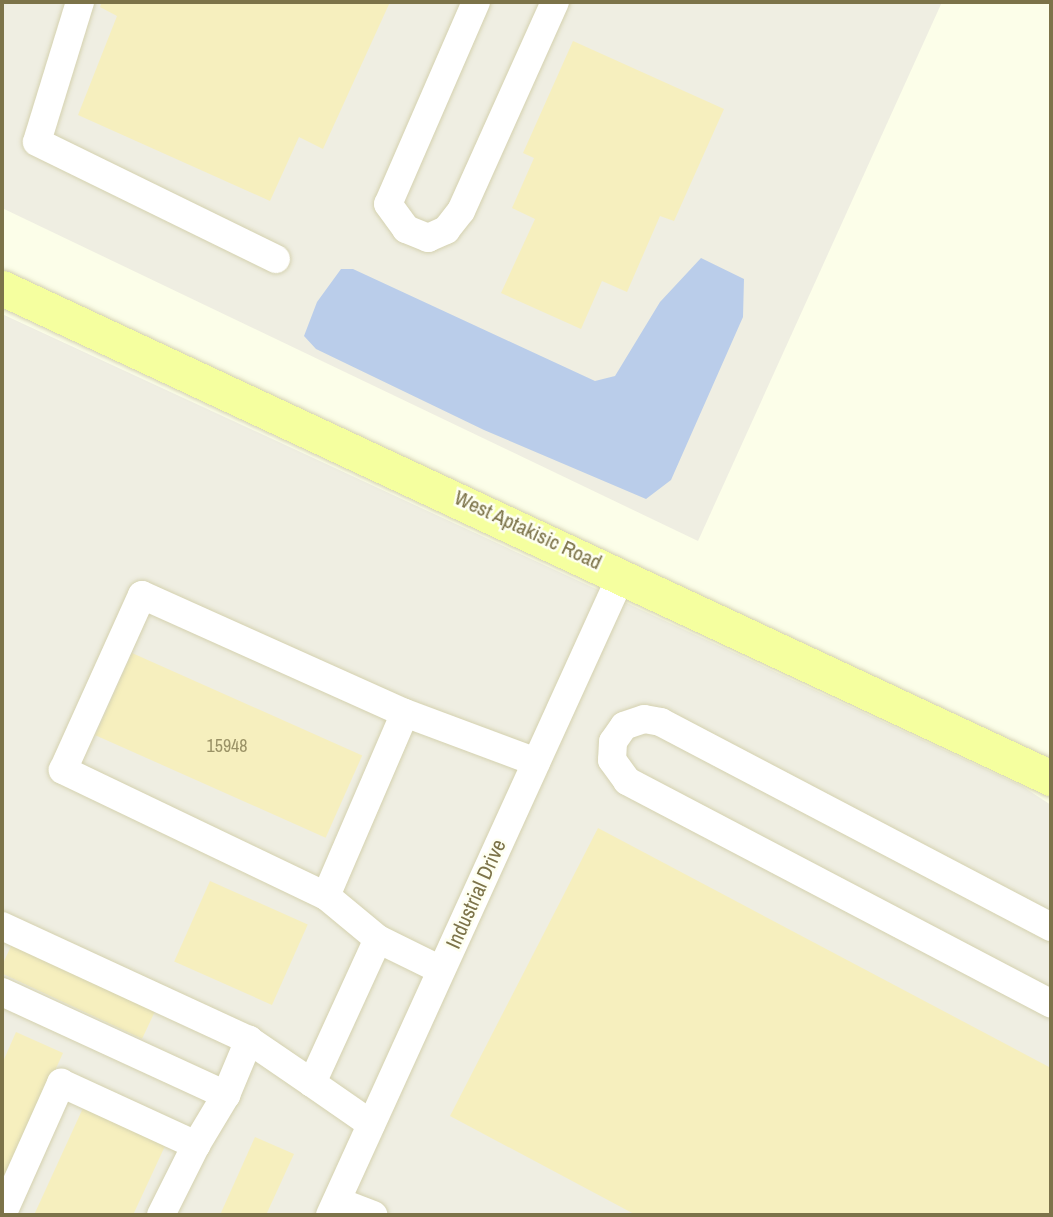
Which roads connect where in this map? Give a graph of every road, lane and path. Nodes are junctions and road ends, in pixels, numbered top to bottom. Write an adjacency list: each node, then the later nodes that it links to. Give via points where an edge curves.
1 (80, 2): 4 (street, via 37,142)
2 (475, 2): 3 (street, via 388,204 406,229 428,238 446,230 461,211)
3 (555, 2)
4 (276, 259)
5 (2, 288): 6 (main road, West Aptakisic Road)
6 (622, 574): 8 (street, Industrial Drive); 9 (main road, West Aptakisic Road)
7 (405, 713): 8 (street); 10 (street); 10 (street, via 142,595 63,770)
8 (536, 762): 14 (street, Industrial Drive)
9 (1051, 779)
10 (326, 896): 13 (street)
11 (2, 926): 17 (street)
12 (1051, 928): 16 (street, via 661,722 644,719 624,726 612,742 612,760 627,781)
13 (378, 939): 14 (street); 18 (street)
14 (441, 970): 20 (street, Industrial Drive)
15 (2, 992): 19 (street)
16 (1051, 1004)
17 (249, 1040): 18 (street); 19 (street)
18 (312, 1083): 20 (street)
19 (226, 1095): 21 (street)
20 (371, 1124): 22 (street, Industrial Drive)
21 (196, 1145): 23 (street, via 61,1083); 24 (street)
22 (333, 1208): 25 (street)
23 (2, 1215)
24 (161, 1215)
25 (373, 1215)

